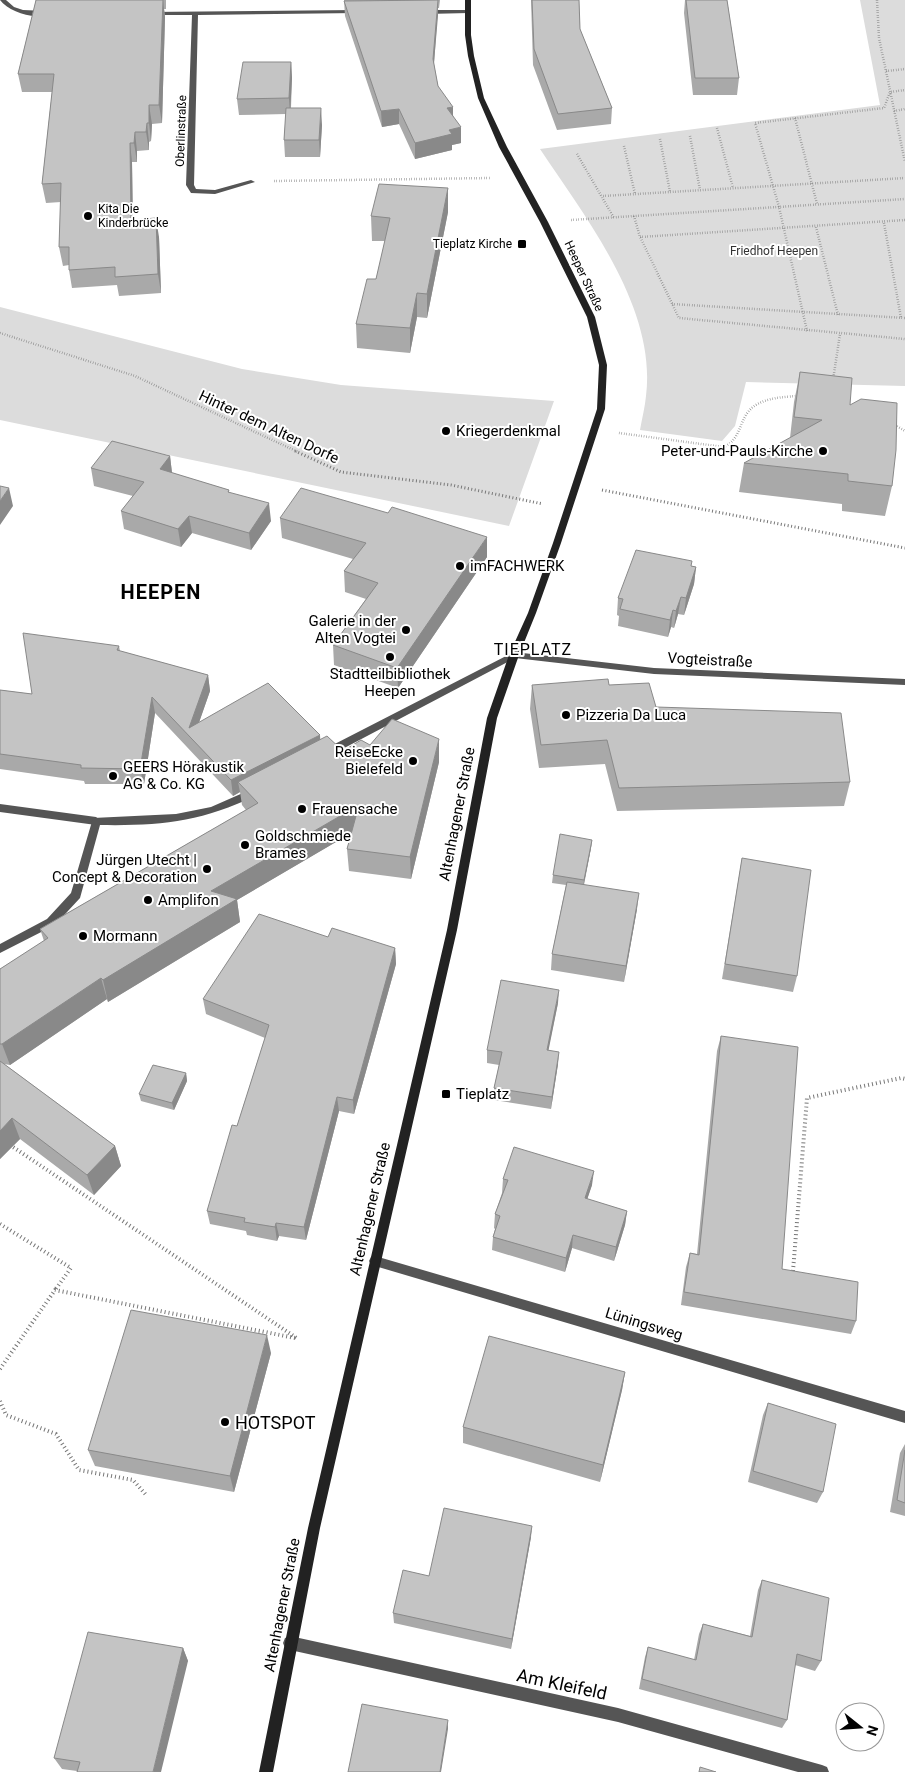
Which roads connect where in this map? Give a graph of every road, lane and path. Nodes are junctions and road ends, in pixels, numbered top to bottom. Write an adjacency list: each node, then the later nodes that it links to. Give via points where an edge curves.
1 (3, 0): 8 (street, via 12,9)
2 (468, 0): 7 (main road, Heeper Straße)
3 (877, 0): 11 (path, via 879,38)
4 (195, 12): 5 (street); 9 (street); 25 (street, Oberlinstraße, via 190,185 194,191 215,192)
5 (369, 12)
6 (416, 12): 7 (street)
7 (468, 12): 23 (main road, Heeper Straße, via 471,56 481,98)
8 (50, 13)
9 (138, 13)
10 (905, 69): 11 (path)
11 (886, 71): 13 (path)
12 (905, 90): 13 (path)
13 (890, 92): 15 (path); 16 (path, via 884,108)
14 (905, 109): 15 (path)
15 (894, 111): 22 (path)
16 (795, 118): 26 (path); 27 (path, via 755,123)
17 (717, 128): 28 (path)
18 (690, 136): 29 (path)
19 (660, 140): 30 (path)
20 (624, 146): 31 (path)
21 (577, 154): 32 (path)
22 (905, 162)
23 (519, 177): 25 (path); 39 (main road, Heeper Straße)
24 (905, 178): 26 (path)
25 (251, 182)
26 (811, 184): 27 (path); 34 (path)
27 (773, 186): 28 (path); 35 (path)
28 (733, 188): 29 (path)
29 (700, 190): 30 (path)
30 (670, 192): 31 (path)
31 (635, 194): 32 (path)
32 (603, 196): 37 (path)
33 (905, 199): 34 (path)
34 (817, 204): 35 (path)
35 (779, 207): 36 (path); 42 (path)
36 (634, 216): 37 (path); 43 (path)
37 (614, 218): 39 (path)
38 (905, 220): 40 (path)
39 (544, 222): 56 (main road, Heeper Straße, via 591,317 603,365 601,409)
40 (884, 223): 41 (path); 47 (path)
41 (816, 227): 42 (path); 46 (path)
42 (784, 229): 43 (path); 45 (path)
43 (640, 237): 44 (path)
44 (672, 304): 45 (path); 49 (path, via 679,318)
45 (803, 313): 46 (path); 49 (path)
46 (838, 315): 47 (path)
47 (901, 318): 48 (path)
48 (905, 318)
49 (807, 331): 51 (path)
50 (0, 333): 59 (path, Hinter dem Alten Dorfe, via 135,376 341,472 451,485)
51 (840, 334): 52 (path); 53 (path)
52 (905, 339)
53 (833, 380)
54 (800, 396): 56 (path, via 760,403 749,410 738,437 724,447)
55 (892, 424): 57 (path)
56 (595, 429): 58 (main road, Heeper Straße)
57 (905, 431)
58 (577, 485): 59 (main road, Heeper Straße); 60 (path)
59 (568, 509): 61 (main road, Heeper Straße)
60 (905, 548)
61 (514, 656): 62 (street, Vogteistraße, via 654,671); 63 (street); 71 (main road, Altenhagener Straße, via 492,718 452,930)
62 (905, 682)
63 (319, 757)
64 (260, 789): 66 (street, via 212,811 184,819)
65 (0, 808): 66 (street)
66 (96, 821): 67 (street, via 76,895 50,922)
67 (0, 949)
68 (905, 1079): 72 (path, via 807,1098)
69 (8, 1144): 73 (path, via 298,1339)
70 (0, 1224): 73 (path, via 71,1268)
71 (375, 1261): 76 (street, Lüningsweg); 78 (main road, Altenhagener Straße)
72 (792, 1270)
73 (55, 1290): 74 (path)
74 (0, 1370)
75 (0, 1401): 77 (path, via 6,1415 56,1434 79,1470 134,1480)
76 (905, 1417)
77 (147, 1496)
78 (290, 1643): 79 (main road, Altenhagener Straße); 80 (street, Am Kleifeld, via 618,1715)
79 (266, 1772)
80 (822, 1772)

